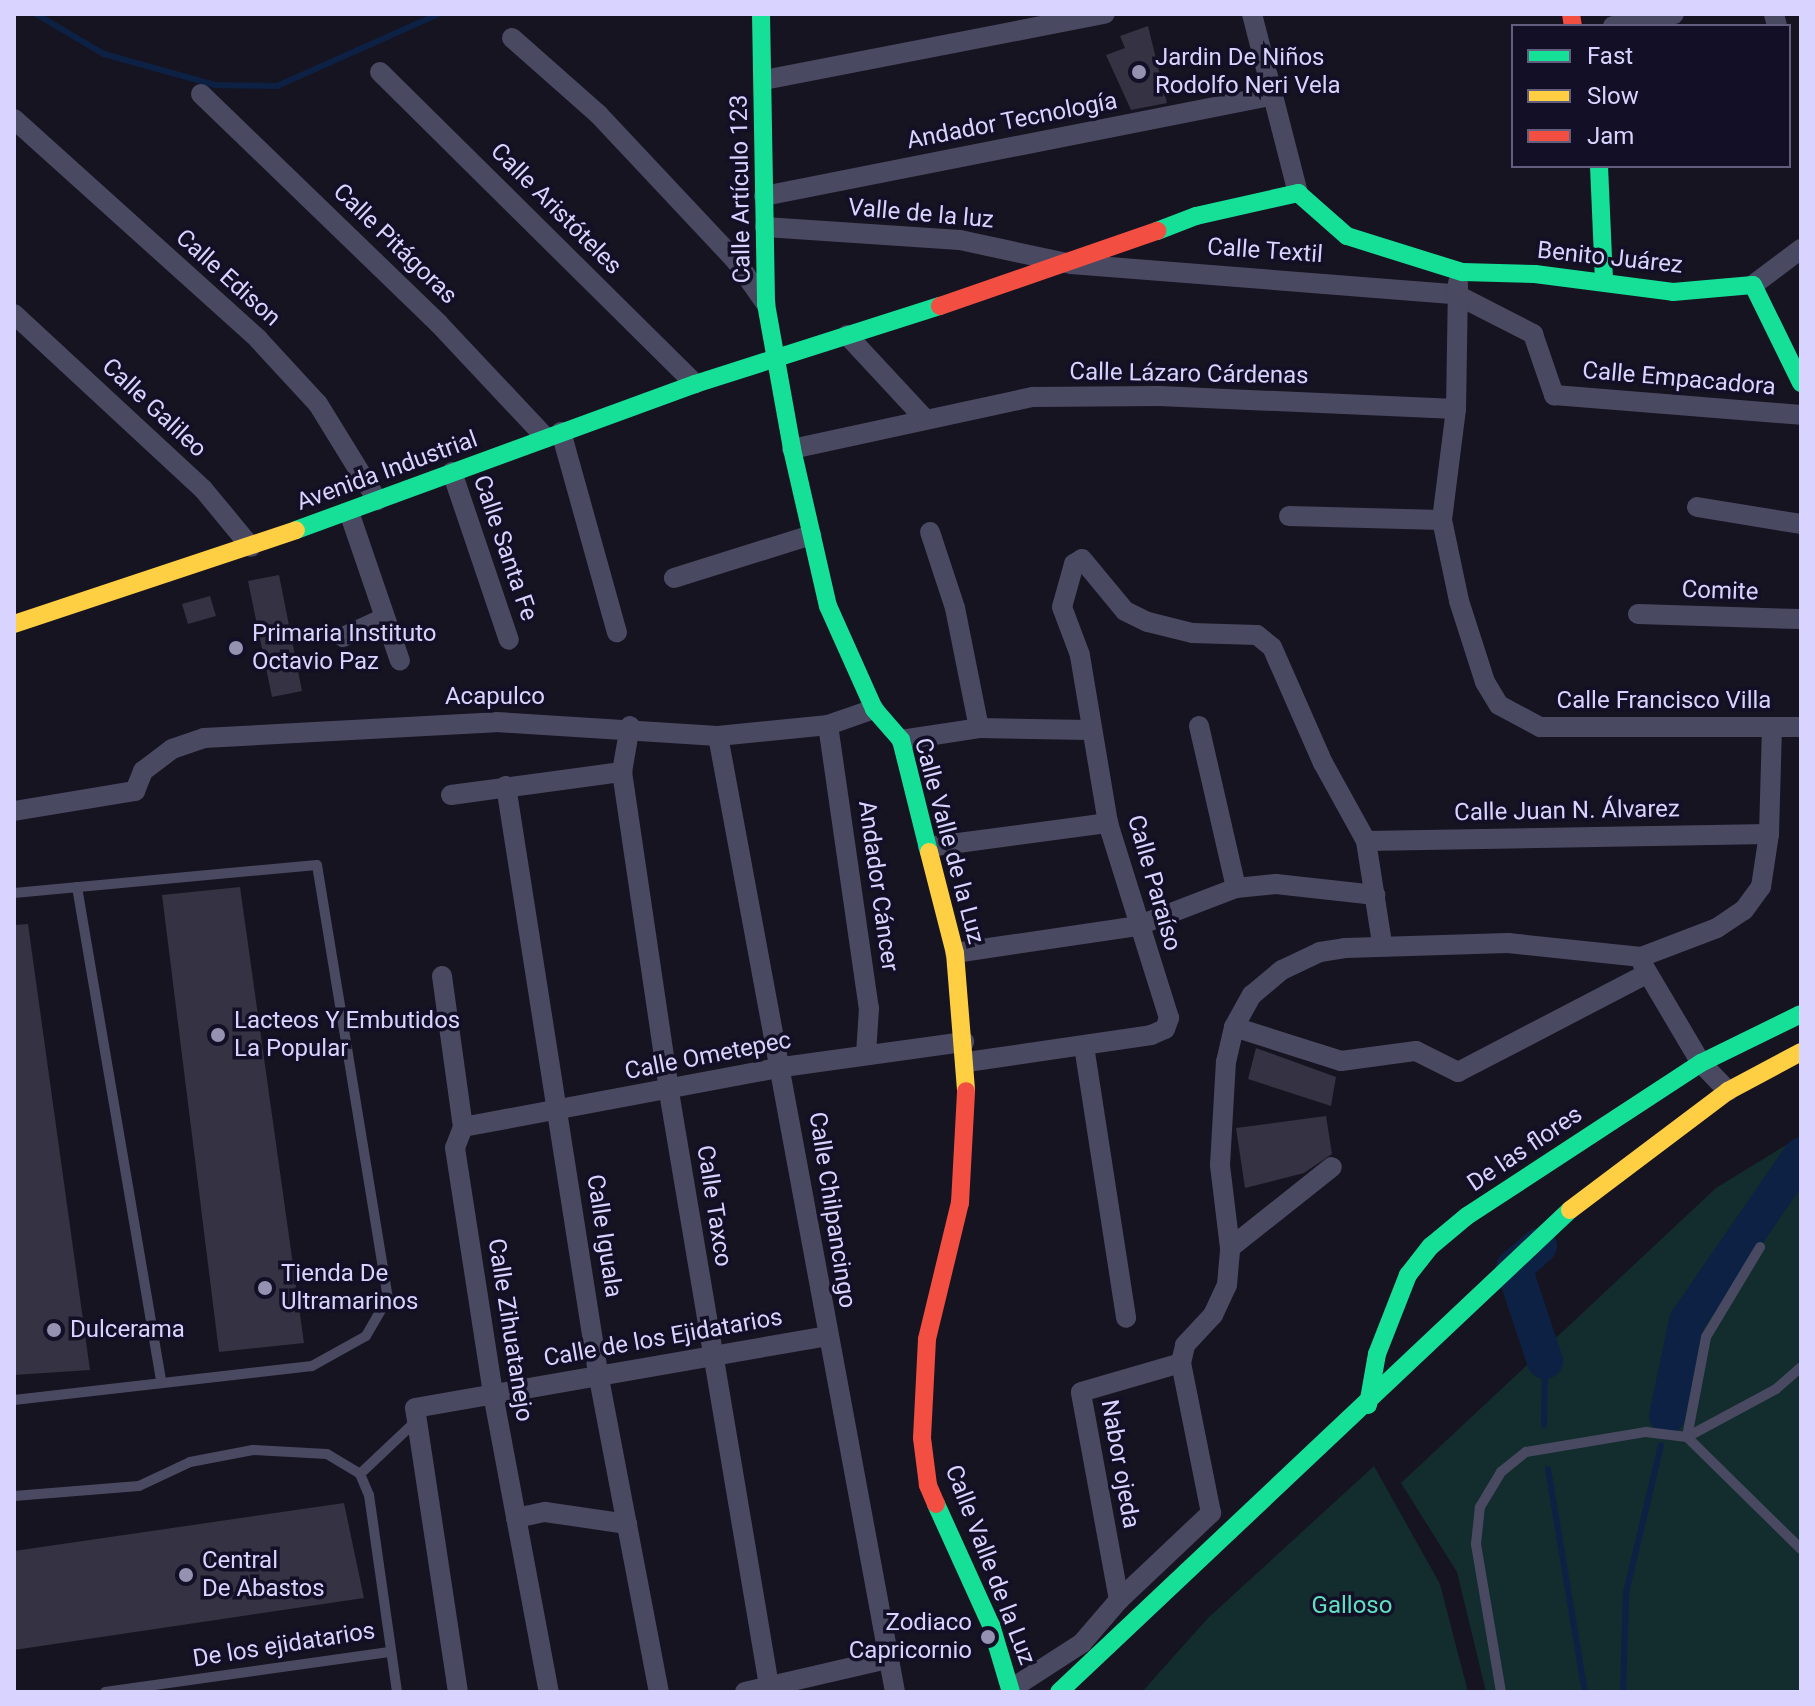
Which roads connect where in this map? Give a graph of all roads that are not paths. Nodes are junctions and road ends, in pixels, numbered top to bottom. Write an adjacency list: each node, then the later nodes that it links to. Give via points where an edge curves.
1 (761, 14): 8 (main road, Calle Artículo 123)
2 (1105, 14): 8 (street)
3 (1252, 14): 10 (street)
4 (1674, 14): 5 (street)
5 (1623, 24)
6 (512, 38): 22 (street, via 599,115 736,261)
7 (380, 72): 27 (street, Calle Aristóteles)
8 (764, 80): 14 (main road, Calle Artículo 123)
9 (201, 94): 31 (street, Calle Pitágoras)
10 (1270, 96): 13 (street); 14 (street, Andador Tecnología)
11 (14, 119): 34 (street, Calle Edison, via 258,339 318,404)
12 (1599, 168): 19 (main road)
13 (1298, 193): 17 (main road, via 1196,216); 18 (main road, Benito Juárez, via 1347,236)
14 (764, 196): 15 (main road, Calle Artículo 123)
15 (765, 227): 17 (street, Valle de la luz, via 960,240); 22 (main road, Calle Artículo 123)
16 (1801, 249): 20 (street)
17 (1071, 264): 21 (street, Calle Textil); 24 (main road)
18 (1462, 272): 19 (main road, Benito Juárez); 21 (street, Calle Francisco Villa)
19 (1604, 281): 20 (main road, Benito Juárez, via 1673,292)
20 (1753, 285): 26 (main road)
21 (1455, 294): 28 (street, Calle Francisco Villa); 29 (street, Calle Empacadora, via 1533,334 1554,395)
22 (766, 304): 25 (main road, Calle Artículo 123)
23 (14, 314): 42 (street, Calle Galileo, via 203,489)
24 (847, 335): 25 (main road); 30 (street)
25 (776, 362): 27 (main road, Avenida Industrial); 32 (main road, Calle Valle de la Luz)
26 (1801, 383)
27 (695, 384): 31 (main road, Avenida Industrial)
28 (1456, 409): 30 (street, Calle Lázaro Cárdenas, via 1159,396 1033,397); 38 (street, Calle Francisco Villa)
29 (1801, 415)
30 (924, 418): 32 (street, Calle Lázaro Cárdenas)
31 (554, 435): 33 (main road, Avenida Industrial); 48 (street)
32 (792, 449): 41 (main road, Calle Valle de la Luz)
33 (452, 472): 34 (main road, Avenida Industrial); 50 (street, Calle Santa Fe)
34 (377, 500): 36 (main road, Avenida Industrial)
35 (1697, 507): 39 (street)
36 (349, 512): 42 (main road, Avenida Industrial); 45 (street)
37 (1289, 516): 38 (street)
38 (1442, 520): 58 (street, Calle Francisco Villa, via 1485,682 1499,705 1517,719 1540,727)
39 (1801, 524)
40 (930, 532): 57 (street, via 955,608)
41 (811, 535): 43 (street); 52 (main road, Calle Valle de la Luz, via 828,606)
42 (251, 547): 47 (main road, Avenida Industrial)
43 (674, 578)
44 (1638, 614): 46 (street, Comite)
45 (384, 618): 49 (street); 51 (street)
46 (1801, 619)
47 (14, 624)
48 (617, 632)
49 (343, 637)
50 (509, 640)
51 (400, 661)
52 (874, 709): 53 (street, Acapulco); 61 (main road, Calle Valle de la Luz)
53 (828, 725): 60 (street, Acapulco); 84 (street, Andador Cáncer, via 869,1008)
54 (630, 726): 60 (street, Acapulco); 62 (street, Calle Taxco); 65 (street, Acapulco, via 442,723 204,738 172,749 143,771 135,791)
55 (1199, 726): 71 (street)
56 (1801, 727): 58 (street, Calle Francisco Villa)
57 (979, 728): 59 (street); 61 (street)
58 (1772, 728): 67 (street)
59 (1089, 730): 66 (street, Calle Paraíso); 68 (street, Calle Paraíso, via 1080,655 1062,607 1074,564 1082,559 1125,611 1148,622 1192,633 1257,635 1272,647 1323,763)
60 (718, 736): 86 (street, Calle Chilpancingo)
61 (901, 740): 69 (main road, Calle Valle de la Luz)
62 (622, 772): 63 (street); 88 (street, Calle Taxco)
63 (506, 786): 64 (street); 89 (street, Calle Iguala)
64 (451, 795)
65 (14, 811)
66 (1108, 823): 69 (street); 74 (street, Calle Paraíso)
67 (1769, 834): 68 (street, Calle Juan N. Álvarez); 77 (street, via 1761,887 1744,910)
68 (1366, 841): 73 (street)
69 (928, 847): 76 (main road, Calle Valle de la Luz)
70 (77, 887): 72 (lane); 100 (lane); 100 (lane, via 317,865 388,1298 366,1336 312,1366)
71 (1236, 888): 73 (street, via 1276,884); 74 (street)
72 (14, 893)
73 (1375, 895): 75 (street)
74 (1137, 926): 76 (street); 81 (street, Calle Paraíso, via 1169,1018 1165,1029)
75 (1382, 943): 77 (street, via 1508,943); 80 (street, via 1320,952 1282,970 1252,995)
76 (955, 953): 82 (main road, Calle Valle de la Luz)
77 (1644, 966): 80 (street, via 1458,1072 1416,1051 1341,1061); 85 (street)
78 (442, 976): 90 (street, Calle Zihuatanejo)
79 (1801, 1014): 85 (main road, De las flores)
80 (1234, 1027): 93 (street, via 1226,1062 1220,1165)
81 (1084, 1046): 82 (street, Calle Paraíso); 94 (street)
82 (966, 1052): 84 (street, Calle Ometepec); 117 (main road, Calle Valle de la Luz, via 960,1203 927,1339 922,1438 928,1485 991,1625)
83 (1801, 1052): 87 (main road)
84 (866, 1055): 86 (street, Calle Ometepec)
85 (1701, 1063): 87 (street); 103 (main road, De las flores, via 1467,1216 1431,1246 1408,1275 1377,1354)
86 (783, 1067): 88 (street, Calle Ometepec); 95 (street, Calle Chilpancingo)
87 (1728, 1091): 103 (main road, via 1592,1190)
88 (669, 1092): 89 (street, Calle Ometepec); 96 (street, Calle Taxco)
89 (559, 1110): 90 (street, Calle Ometepec); 99 (street, Calle Iguala)
90 (463, 1127): 101 (street, Calle Zihuatanejo, via 455,1148)
91 (1332, 1167): 93 (street)
92 (1760, 1247): 105 (lane, via 1706,1337)
93 (1230, 1248): 97 (street, via 1227,1285 1213,1315 1185,1345)
94 (1126, 1318)
95 (826, 1336): 96 (street, Calle de los Ejidatarios); 114 (street, Calle Chilpancingo)
96 (712, 1357): 99 (street, Calle de los Ejidatarios); 116 (street, Calle Taxco)
97 (1181, 1363): 111 (street, via 1211,1513); 111 (street, Nabor ojeda, via 1081,1392)
98 (1801, 1367): 105 (lane, via 1776,1389)
99 (598, 1373): 101 (street, Calle de los Ejidatarios); 109 (street, Calle Iguala)
100 (161, 1380): 102 (lane)
101 (493, 1394): 104 (street, Calle de los Ejidatarios); 108 (street, Calle Zihuatanejo)
102 (14, 1400)
103 (1368, 1405): 112 (main road)
104 (414, 1415): 106 (lane); 120 (street)
105 (1687, 1437): 110 (lane); 126 (lane, via 1646,1432 1526,1452 1501,1472 1480,1507 1476,1544)
106 (360, 1474): 107 (lane, via 327,1454 253,1450 190,1462 139,1486); 113 (lane, De los ejidatarios, via 369,1495)
107 (14, 1496)
108 (516, 1518): 109 (street, via 545,1512); 121 (street, Calle Zihuatanejo)
109 (627, 1524): 122 (street, Calle Iguala)
110 (1801, 1549)
111 (1119, 1600): 117 (street, via 1082,1643)
112 (1134, 1625): 115 (main road); 125 (main road)
113 (389, 1652): 118 (lane, De los ejidatarios); 119 (lane)
114 (887, 1659): 116 (street); 124 (street, Calle Chilpancingo)
115 (1101, 1679)
116 (770, 1690): 123 (street)
117 (1011, 1690)
118 (105, 1692)
119 (397, 1692)
120 (458, 1692)
121 (549, 1692)
122 (659, 1692)
123 (745, 1692)
124 (895, 1692)
125 (1059, 1692)
126 (1501, 1692)

